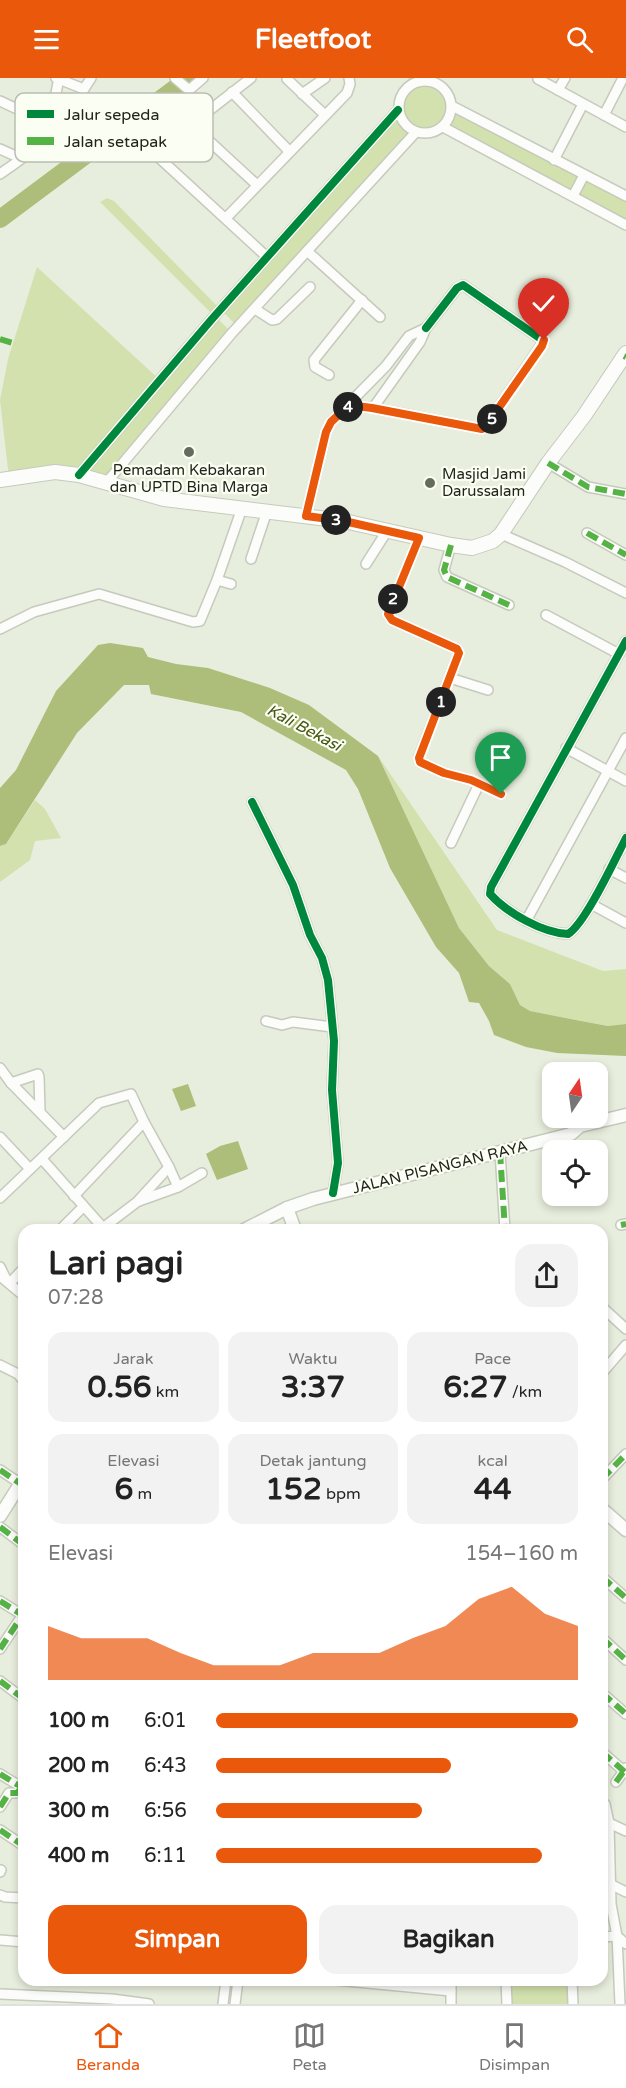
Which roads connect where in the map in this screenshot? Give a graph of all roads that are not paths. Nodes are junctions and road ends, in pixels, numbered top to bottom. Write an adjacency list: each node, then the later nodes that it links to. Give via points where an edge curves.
1 (58, 78): 2 (street, via 84,89); 16 (street)
2 (91, 78)
3 (203, 78): 9 (street, via 189,90)
4 (251, 78): 15 (street)
5 (325, 78): 17 (street)
6 (349, 78): 25 (street, via 347,93)
7 (565, 78): 14 (street)
8 (623, 78): 24 (street)
9 (176, 79)
10 (287, 79): 17 (street)
11 (429, 79): 13 (street); 20 (street, via 449,94)
12 (538, 79): 14 (street)
13 (409, 81): 23 (street, via 400,96)
14 (558, 90): 19 (street)
15 (232, 92): 22 (street); 31 (street)
16 (56, 93)
17 (302, 94): 25 (street)
18 (0, 101): 21 (street)
19 (584, 104): 24 (street); 33 (street)
20 (452, 106): 26 (street); 33 (street)
21 (15, 108)
22 (213, 108)
23 (398, 110): 28 (street, via 404,124); 44 (street)
24 (604, 115): 27 (street)
25 (325, 116): 31 (street)
26 (443, 127): 28 (street, via 430,133); 39 (street)
27 (626, 127)
28 (416, 132): 43 (street)
29 (213, 144): 38 (street)
30 (0, 149): 32 (street)
31 (289, 151): 38 (street)
32 (15, 156)
33 (554, 160): 37 (street)
34 (15, 162): 36 (street)
35 (164, 162): 41 (street)
36 (0, 174)
37 (584, 175): 39 (street); 40 (street)
38 (257, 185): 41 (street)
39 (573, 196): 42 (street)
40 (626, 196)
41 (226, 218): 44 (street)
42 (626, 225)
43 (307, 251): 46 (street); 47 (street)
44 (267, 257): 57 (street)
45 (310, 287): 47 (street, via 277,319)
46 (362, 300): 48 (street); 53 (street, via 314,360 315,367)
47 (255, 309): 59 (street)
48 (380, 317)
49 (426, 328): 51 (street, via 409,336); 52 (street); 55 (street, via 463,285 544,341 482,429)
50 (625, 355): 56 (main road)
51 (386, 366): 52 (street); 54 (street)
52 (398, 374): 55 (street)
53 (329, 375)
54 (349, 405): 55 (street); 63 (street, via 326,432)
55 (372, 408)
56 (548, 463): 60 (street, via 588,487); 66 (main road)
57 (79, 475): 58 (main road, via 55,472); 59 (main road)
58 (0, 480)
59 (107, 482): 61 (main road, via 164,499)
60 (626, 494)
61 (242, 508): 62 (main road); 72 (street)
62 (267, 511): 63 (main road); 70 (street)
63 (306, 516): 64 (main road)
64 (387, 531): 67 (main road); 71 (street)
65 (587, 533): 69 (street)
66 (501, 534): 68 (main road, via 472,548); 74 (street)
67 (419, 538): 68 (main road); 80 (street, via 388,614 392,620 457,649)
68 (451, 545): 75 (street, via 444,570 447,577)
69 (626, 555)
70 (251, 559)
71 (366, 564)
72 (217, 580): 73 (street); 77 (street, via 200,621 99,594 33,612)
73 (231, 584)
74 (626, 593)
75 (509, 605)
76 (546, 615): 79 (street)
77 (0, 629)
78 (626, 641): 79 (street)
79 (620, 654): 83 (street)
80 (450, 678): 81 (street); 86 (street, via 419,759 428,767)
81 (488, 690)
82 (626, 738): 84 (street)
83 (566, 748): 84 (street); 94 (street, via 490,892)
84 (608, 771): 85 (street); 94 (street)
85 (626, 781)
86 (479, 784): 87 (street); 90 (street)
87 (501, 794)
88 (252, 802): 97 (street, via 293,885 322,958)
89 (626, 838): 91 (street)
90 (451, 843)
91 (609, 869): 92 (street); 93 (street)
92 (626, 878)
93 (591, 904): 94 (street, via 572,933 553,932); 95 (street)
94 (526, 921)
95 (626, 923)
96 (266, 1021): 97 (street)
97 (332, 1026): 111 (street, via 338,1163)
98 (0, 1068): 99 (street)
99 (11, 1083): 100 (street); 100 (street, via 38,1074)
100 (40, 1112): 104 (street)
101 (626, 1114): 105 (street, JALAN PISANGAN RAYA, via 580,1126 571,1134)
102 (144, 1122): 104 (street, via 131,1094 99,1103); 107 (street); 112 (street)
103 (0, 1137): 108 (street)
104 (64, 1137): 106 (street)
105 (500, 1152): 111 (street, JALAN PISANGAN RAYA); 122 (street)
106 (42, 1159): 108 (street); 112 (street)
107 (169, 1167): 110 (street); 114 (street)
108 (30, 1169): 113 (street)
109 (202, 1173): 110 (street)
110 (178, 1187): 114 (street)
111 (333, 1193): 116 (street, JALAN PISANGAN RAYA)
112 (74, 1196): 115 (street)
113 (0, 1198)
114 (136, 1202): 119 (street)
115 (82, 1207): 117 (street); 118 (street)
116 (287, 1208): 120 (street, JALAN PISANGAN RAYA); 121 (street)
117 (66, 1224)
118 (100, 1224)
119 (109, 1224)
120 (256, 1224)
121 (292, 1224)
122 (505, 1224)
123 (18, 1270): 124 (street)
124 (3, 1274): 125 (street)
125 (18, 1290)
126 (608, 1312): 127 (street)
127 (626, 1329)
128 (626, 1345): 130 (street)
129 (0, 1365): 131 (street)
130 (608, 1366)
131 (18, 1374)
132 (626, 1454): 134 (street)
133 (0, 1470): 135 (street)
134 (608, 1473)
135 (18, 1479)
136 (18, 1487): 138 (street)
137 (608, 1514): 140 (street)
138 (0, 1516)
139 (0, 1527): 141 (street)
140 (626, 1530)
141 (18, 1540)
142 (608, 1582): 143 (street)
143 (626, 1598)
144 (0, 1601): 145 (street)
145 (18, 1612)
146 (18, 1624): 148 (street)
147 (608, 1644): 149 (street)
148 (0, 1649)
149 (626, 1660)
150 (0, 1681): 151 (street)
151 (18, 1694)
152 (608, 1698): 153 (street)
153 (626, 1714)
154 (608, 1757): 155 (street)
155 (625, 1770): 157 (street)
156 (0, 1774): 158 (street)
157 (615, 1782)
158 (18, 1783)
159 (18, 1792): 160 (street, via 9,1793)
160 (0, 1807)
161 (608, 1818): 162 (street)
162 (609, 1823): 164 (street); 166 (street)
163 (0, 1830): 165 (street)
164 (626, 1831)
165 (18, 1842)
166 (610, 1884): 168 (street); 172 (street)
167 (0, 1887): 169 (street)
168 (626, 1892)
169 (2, 1896): 170 (street)
170 (18, 1897)
171 (608, 1936): 172 (street)
172 (617, 1936): 175 (street); 192 (street)
173 (0, 1940): 174 (street)
174 (18, 1942)
175 (626, 1944)
176 (225, 1986): 187 (street)
177 (238, 1986): 188 (street)
178 (399, 1986): 182 (street)
179 (451, 1986): 182 (street)
180 (506, 1986): 190 (street)
181 (572, 1986): 191 (street)
182 (451, 1991): 189 (street)
183 (0, 1994): 184 (street)
184 (111, 2002): 185 (street)
185 (132, 2003): 186 (street)
186 (150, 2004)
187 (223, 2004)
188 (236, 2004)
189 (451, 2004)
190 (507, 2004)
191 (573, 2004)
192 (620, 2004)

